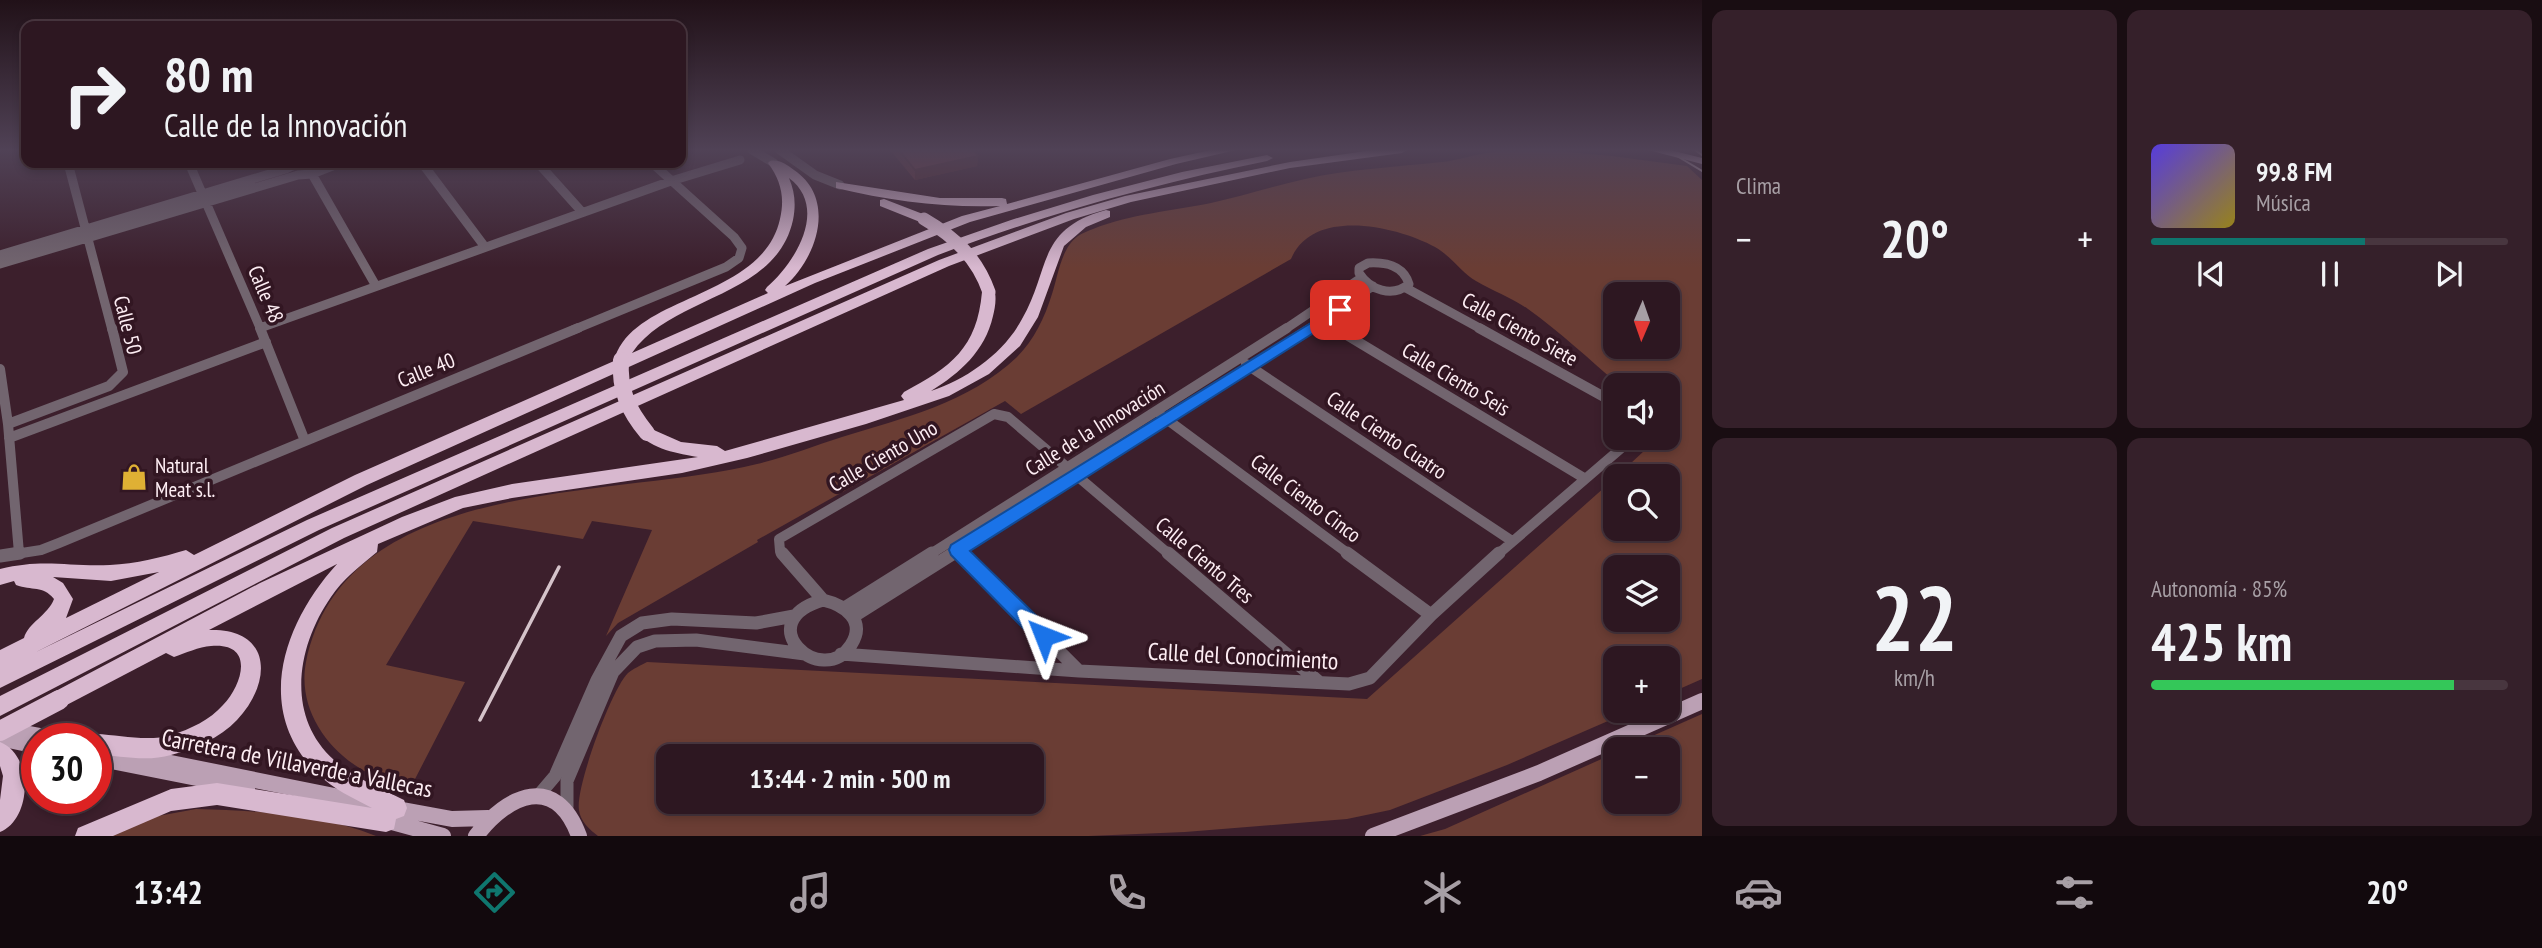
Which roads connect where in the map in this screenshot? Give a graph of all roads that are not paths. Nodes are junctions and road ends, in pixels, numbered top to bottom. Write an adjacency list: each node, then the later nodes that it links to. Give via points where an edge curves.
1 (75, 189): 21 (street, Calle 50)
2 (201, 189): 19 (street, Calle 48)
3 (230, 189): 19 (street)
4 (241, 189): 19 (street)
5 (321, 189): 26 (street)
6 (442, 189): 22 (street)
7 (561, 189): 20 (street)
8 (648, 189): 20 (street)
9 (680, 189): 41 (street, Calle 40, via 734,237 742,248 739,258)
10 (788, 189): 43 (highway, bridge, via 788,222 774,250 751,272 646,329 621,360 623,397 647,433 692,452)
11 (807, 189): 29 (highway, via 813,226 797,265)
12 (848, 189): 38 (highway, bridge, via 944,230 967,249 983,272 989,292 989,317 978,342 958,365)
13 (855, 189): 14 (highway, via 922,203 968,204)
14 (1070, 189)
15 (1078, 189): 29 (highway, via 966,219)
16 (1122, 189): 62 (highway, via 933,252 313,525)
17 (1176, 189): 66 (highway, via 1070,215 944,262 338,533)
18 (1194, 189): 38 (highway, via 1082,224 1058,244 1031,317 1015,343 984,369 944,392)
19 (205, 198): 21 (street); 32 (street, Calle 48)
20 (582, 212): 22 (street)
21 (87, 233): 23 (street); 24 (street); 39 (street, Calle 50, via 123,372 109,386)
22 (485, 247): 26 (street)
23 (0, 255)
24 (0, 264)
25 (1361, 278): 27 (street); 28 (street, Calle de la Innovación, via 1363,265 1384,263 1406,274); 30 (street, Calle de la Innovación)
26 (376, 286): 32 (street)
27 (1373, 286): 28 (street, via 1392,291); 31 (street, Calle de la Innovación)
28 (1406, 288): 36 (street, Calle Ciento Siete)
29 (753, 303): 47 (highway, via 372,475)
30 (1309, 313): 31 (street, Calle Ciento Seis); 34 (street, Calle de la Innovación)
31 (1323, 321): 34 (street, Calle de la Innovación); 45 (street, Calle Ciento Seis)
32 (260, 328): 33 (street, Calle 48)
33 (266, 342): 40 (street); 41 (street, Calle 48)
34 (1245, 363): 37 (street, Calle de la Innovación); 48 (street, Calle Ciento Cuatro)
35 (0, 369): 39 (street)
36 (1603, 396)
37 (1161, 415): 44 (street, Calle de la Innovación); 56 (street, Calle Ciento Cinco)
38 (866, 418): 43 (highway)
39 (8, 424): 40 (street)
40 (9, 438): 50 (street)
41 (305, 440): 50 (street, Calle 40, via 59,543)
42 (1618, 450): 45 (street, Calle del Conocimiento)
43 (747, 452): 46 (highway, via 682,467 512,491 461,502)
44 (1070, 472): 49 (street, Calle de la Innovación); 54 (street, Calle Ciento Uno, via 1008,417 994,414 779,539 780,551); 64 (street, Calle Ciento Tres)
45 (1584, 478): 48 (street, Calle del Conocimiento)
46 (408, 522): 63 (highway, via 267,589); 77 (highway, via 365,551 323,593 295,645 290,667 293,712 318,760)
47 (242, 539): 52 (highway, via 168,564 111,573 51,569); 60 (highway)
48 (1512, 541): 56 (street, Calle del Conocimiento)
49 (953, 545): 55 (street, Calle de la Innovación); 61 (street)
50 (19, 553): 51 (street, Calle 40)
51 (0, 556)
52 (0, 577)
53 (0, 584): 60 (highway, via 34,579 59,589 64,598 58,614 39,633)
54 (823, 600): 55 (street); 57 (street, via 806,605)
55 (850, 612): 59 (street, via 857,633)
56 (1432, 615): 64 (street, Calle del Conocimiento, via 1370,678 1349,684)
57 (794, 616): 58 (street, via 792,641); 75 (street, via 756,623 642,623 621,636 555,776)
58 (805, 654): 59 (street, via 823,659); 76 (street, via 676,640 642,645 614,672 567,781)
59 (841, 654): 61 (street, Calle del Conocimiento)
60 (0, 659)
61 (1079, 671): 64 (street, Calle del Conocimiento)
62 (0, 679)
63 (94, 681): 67 (highway, bridge); 71 (highway, via 207,638 242,643 252,653 250,686 219,724 169,746)
64 (1319, 682)
65 (1702, 701): 85 (main road, via 1514,785)
66 (0, 706)
67 (0, 730): 68 (main road)
68 (21, 733)
69 (0, 738): 70 (main road)
70 (21, 743)
71 (112, 746)
72 (112, 750): 77 (main road, Carretera de Villaverde a Vallecas)
73 (0, 752): 79 (highway, via 14,774 15,793)
74 (112, 761): 77 (main road, Carretera de Villaverde a Vallecas)
75 (538, 796): 76 (main road); 78 (main road, via 521,798)
76 (568, 807): 84 (main road)
77 (391, 814): 78 (main road, Carretera de Villaverde a Vallecas); 80 (highway, via 217,794 171,800); 81 (street); 82 (main road, Carretera de Villaverde a Vallecas)
78 (488, 818): 83 (main road)
79 (0, 821)
80 (86, 836)
81 (415, 836)
82 (443, 836)
83 (475, 836)
84 (579, 836)
85 (1373, 836)

